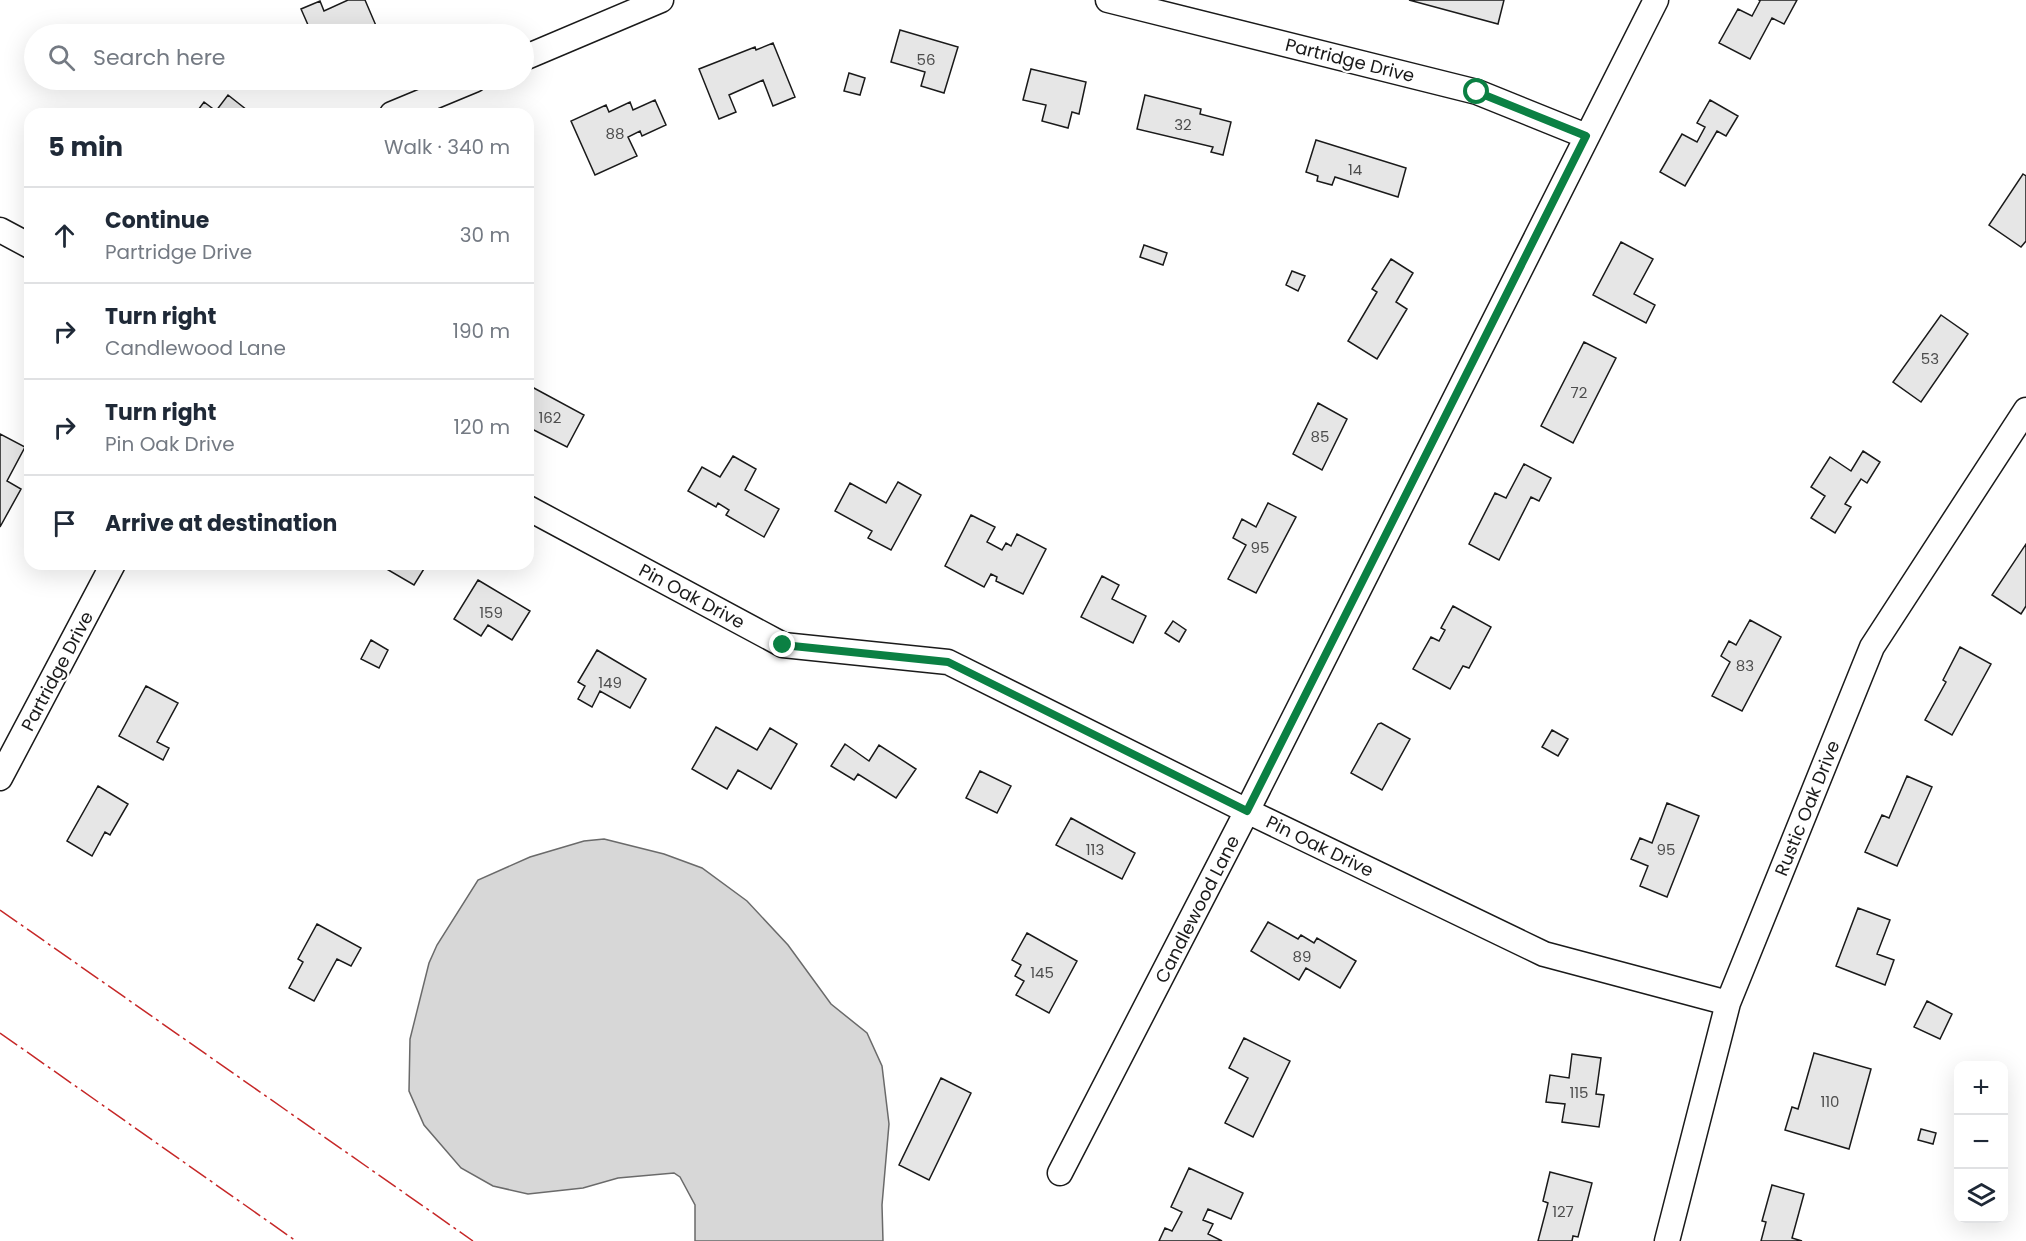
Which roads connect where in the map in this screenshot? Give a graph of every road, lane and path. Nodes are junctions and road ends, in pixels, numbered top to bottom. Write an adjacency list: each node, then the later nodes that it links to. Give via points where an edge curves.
1 (661, 0): 4 (street)
2 (1108, 0): 7 (street, Partridge Drive, via 1477,92)
3 (1656, 0): 7 (street, Candlewood Lane)
4 (534, 54)
5 (450, 90): 6 (street)
6 (406, 108)
7 (1586, 136): 14 (street, Candlewood Lane)
8 (0, 230): 9 (street)
9 (24, 243)
10 (2026, 410): 15 (street, Rustic Oak Drive, via 1872,647)
11 (534, 510): 14 (street, Pin Oak Drive, via 783,645 948,662)
12 (110, 570): 13 (street, Partridge Drive)
13 (0, 778)
14 (1247, 811): 15 (street, Pin Oak Drive, via 1544,954); 16 (street, Candlewood Lane)
15 (1728, 1003): 17 (street, Rustic Oak Drive)
16 (1060, 1173)
17 (1666, 1241)

